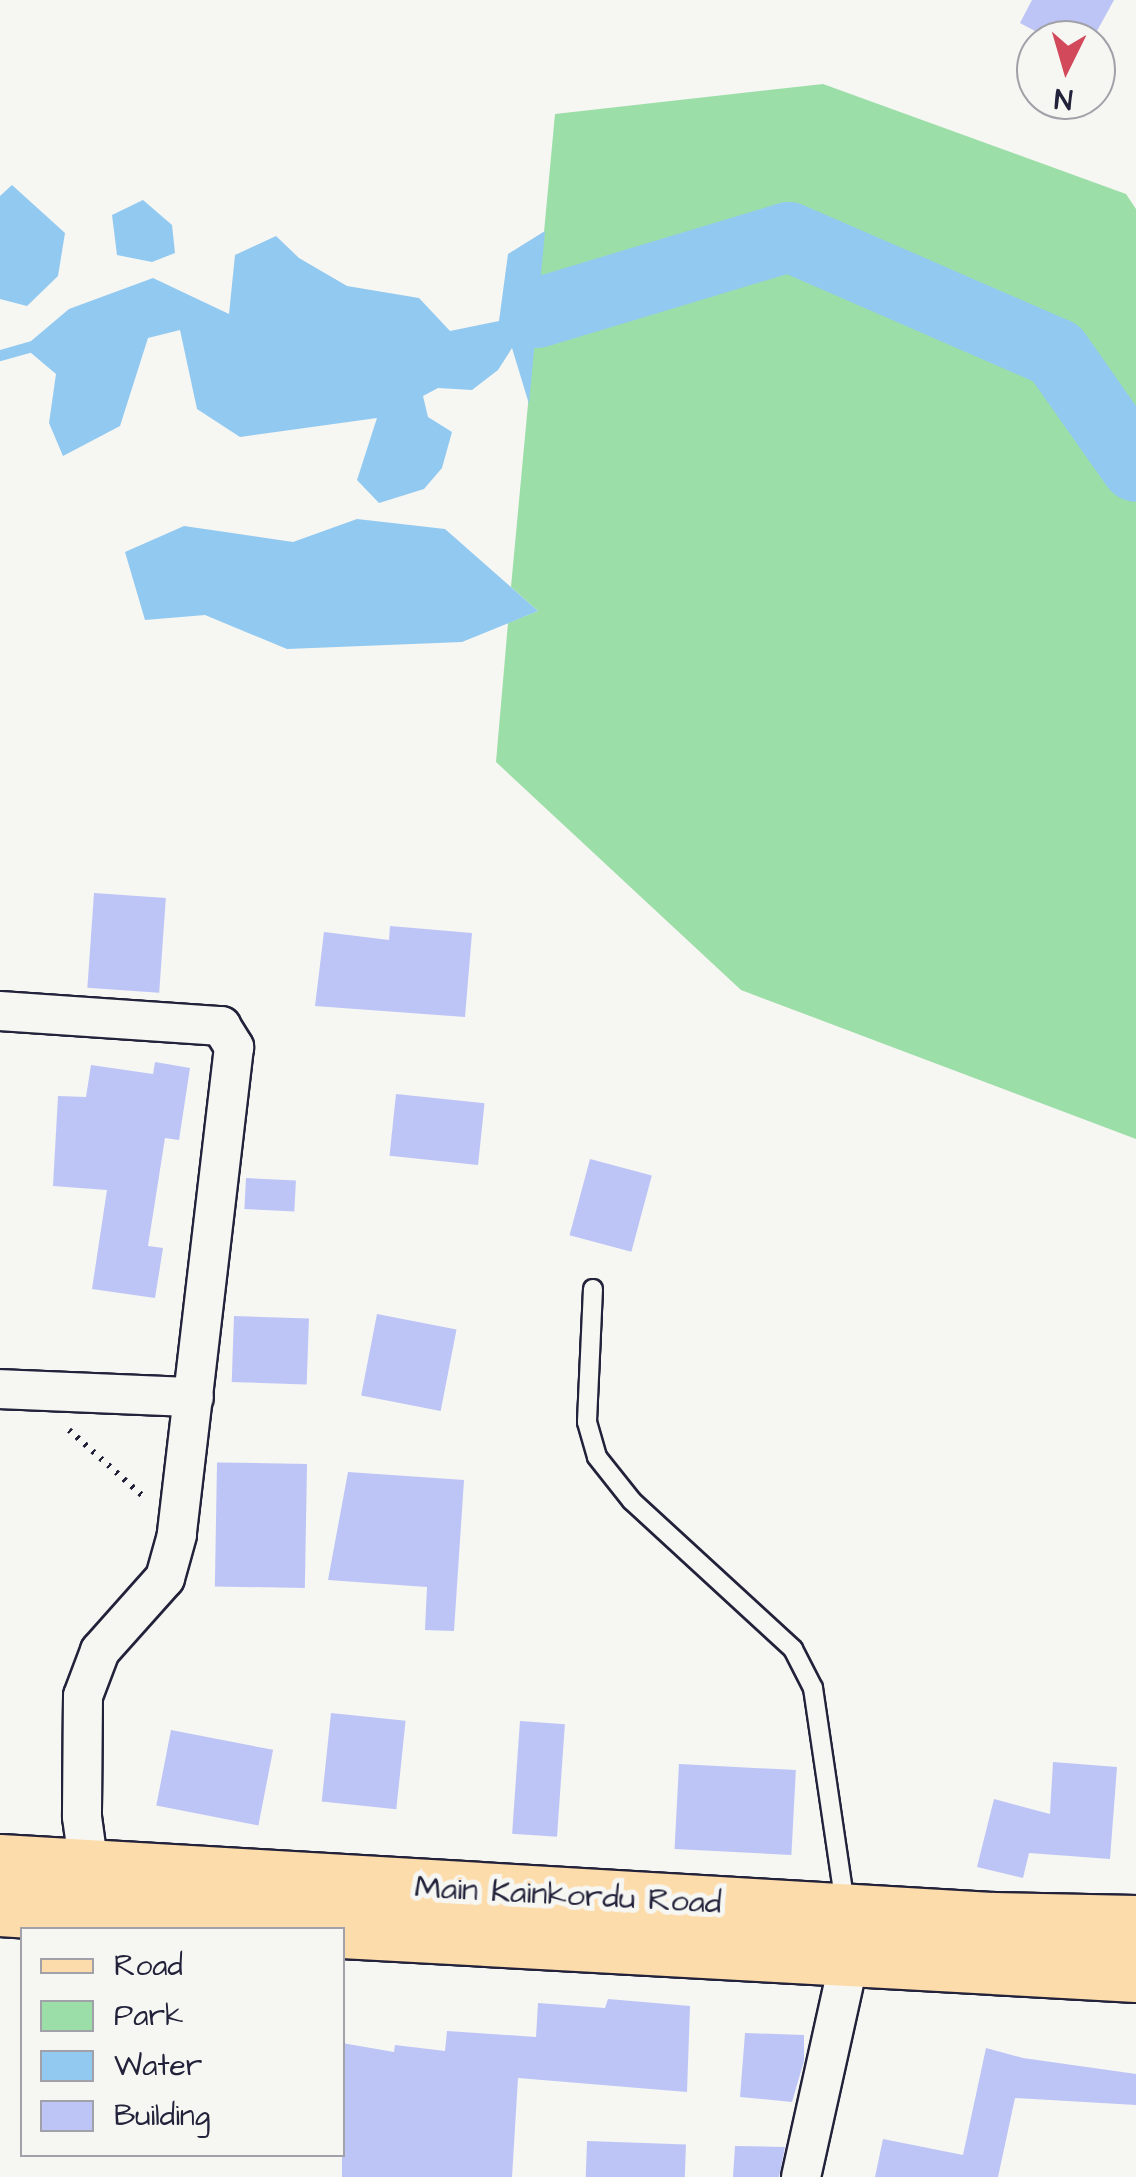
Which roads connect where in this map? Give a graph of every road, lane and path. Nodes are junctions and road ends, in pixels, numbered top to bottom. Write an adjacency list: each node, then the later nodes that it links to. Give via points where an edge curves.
1 (0, 1011): 4 (street, via 221,1026 234,1047)
2 (593, 1288): 13 (lane, via 587,1422 596,1457 632,1501 794,1650 812,1688)
3 (11, 1390): 4 (street); 5 (path, via 128,1480)
4 (194, 1397): 5 (street)
5 (178, 1535): 7 (street, via 166,1578 100,1651 83,1696 82,1818)
6 (0, 1862): 7 (main road, Main Kainkordu Road)
7 (89, 1868): 9 (main road, Main Kainkordu Road)
8 (0, 1908): 11 (main road)
9 (462, 1914): 12 (main road); 13 (main road)
10 (1136, 1923): 13 (main road)
11 (294, 1927)
12 (345, 1929)
13 (848, 1935): 14 (main road); 15 (street)
14 (1136, 1974)
15 (801, 2177)

